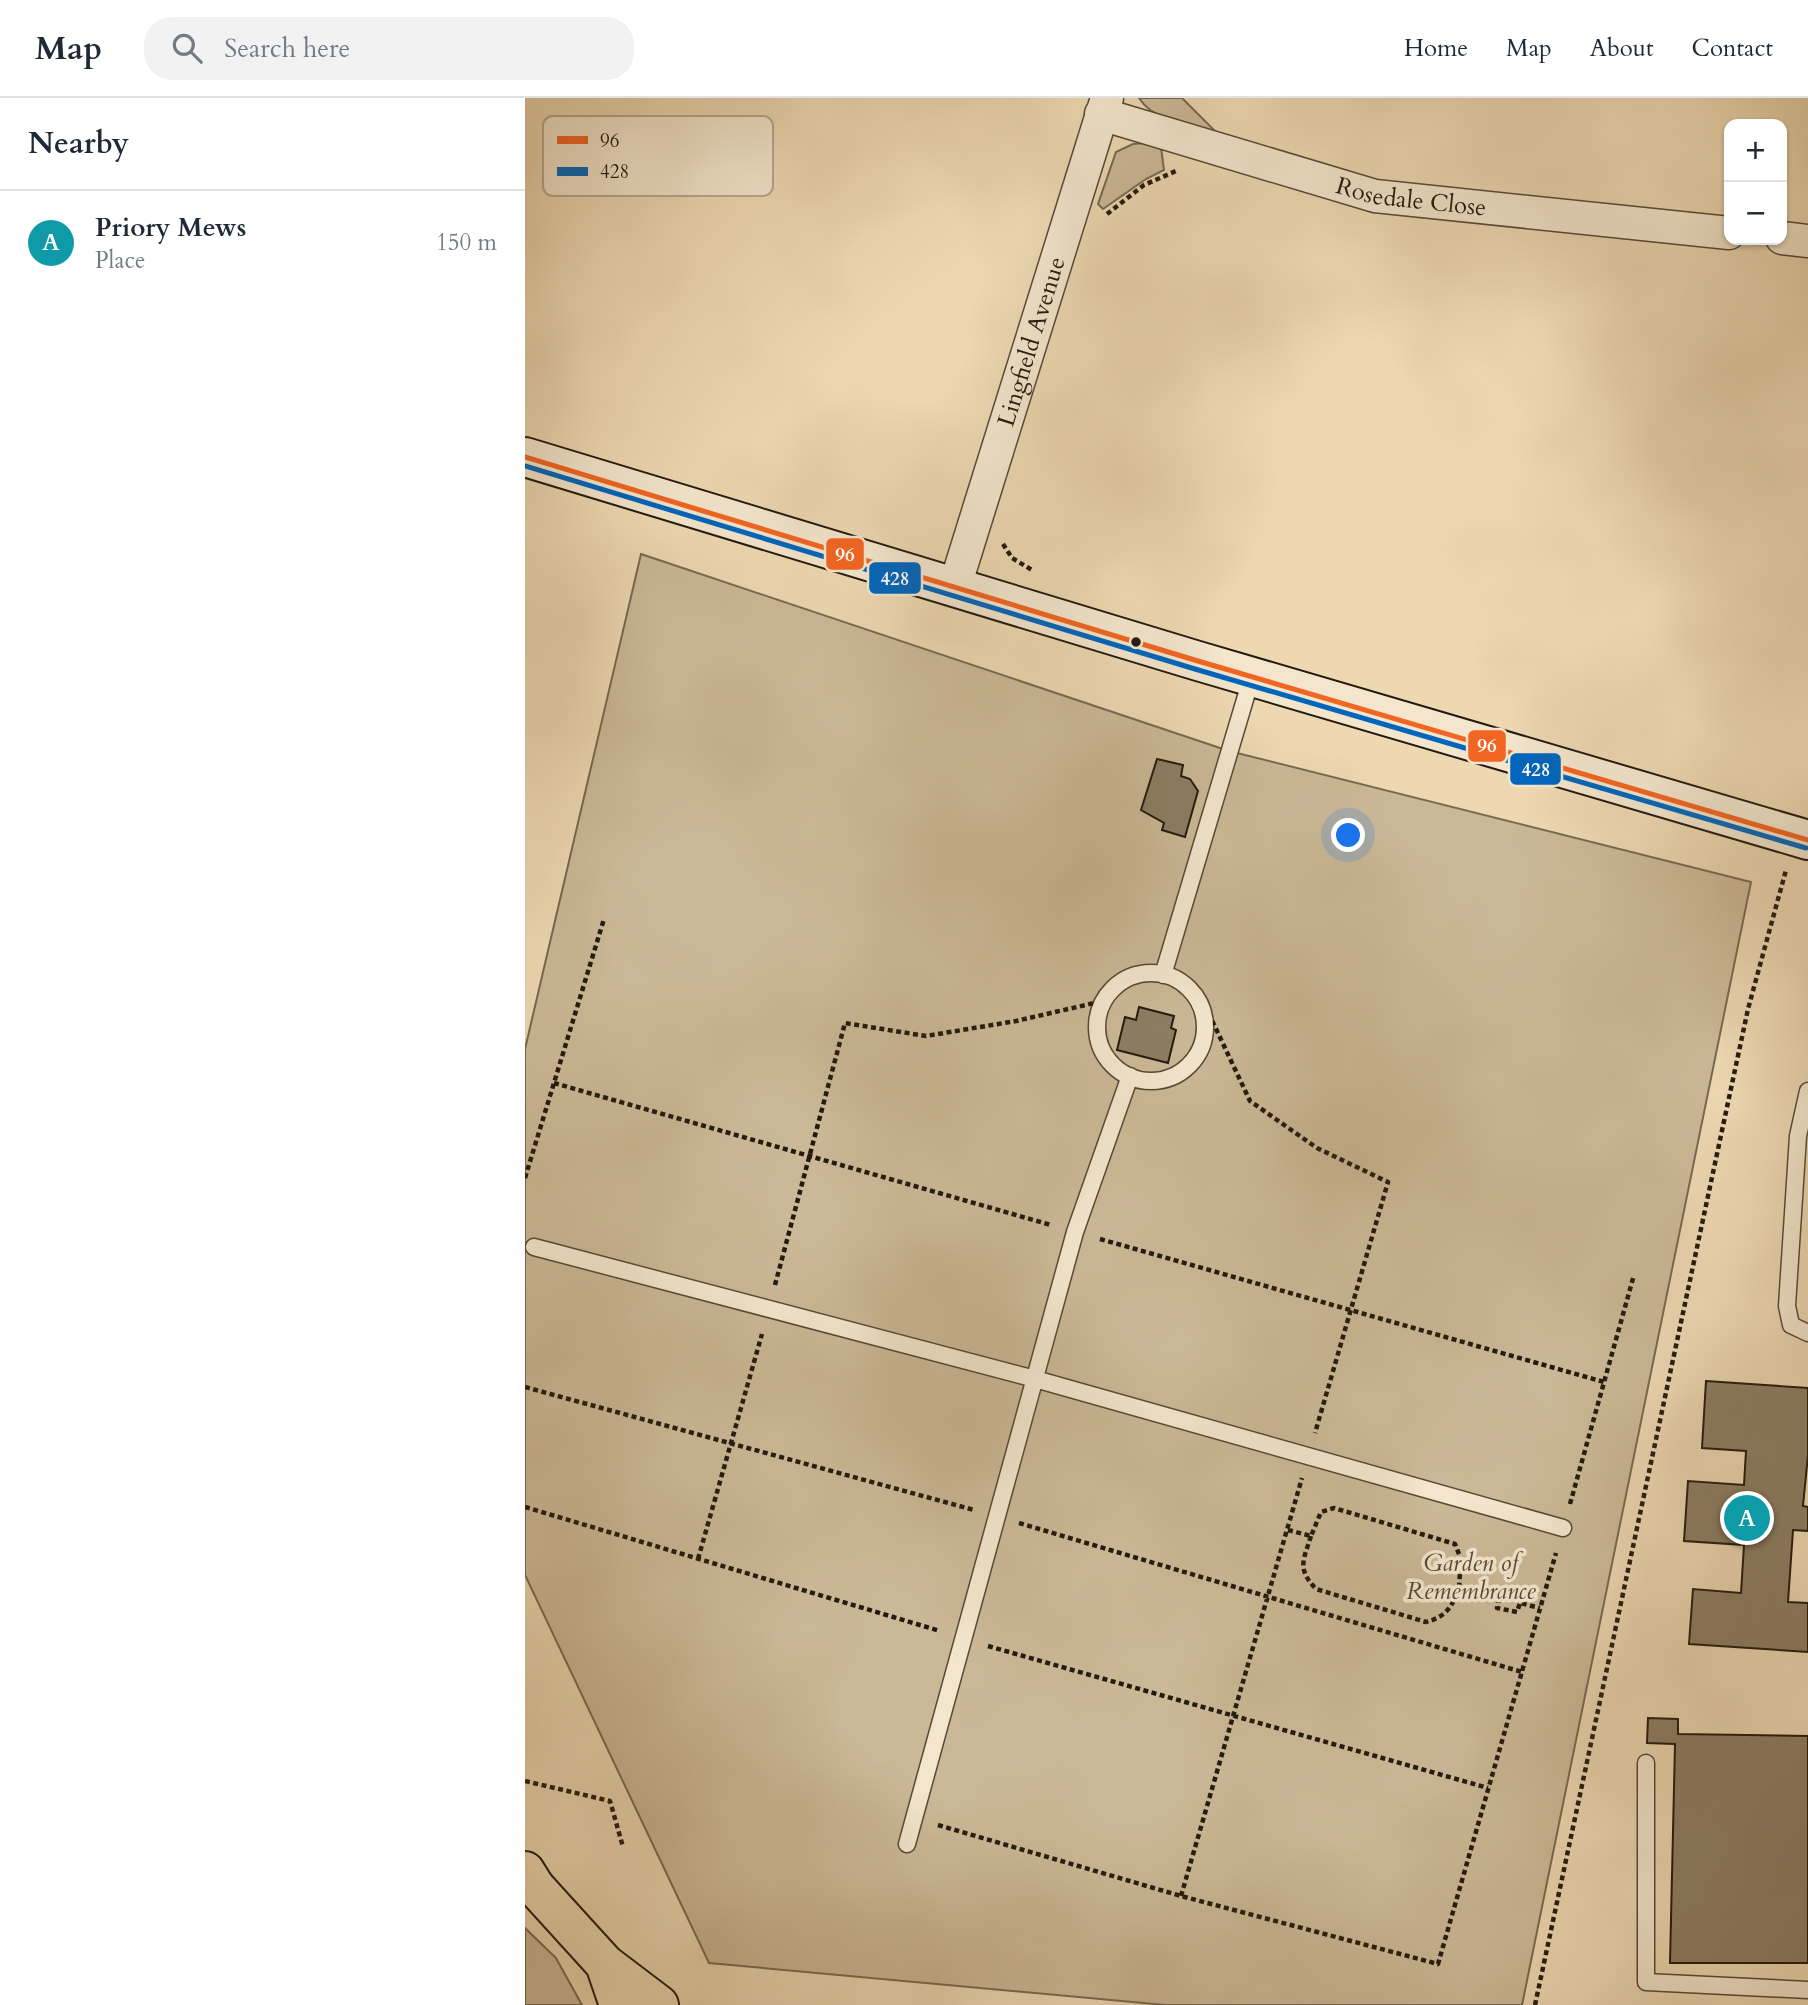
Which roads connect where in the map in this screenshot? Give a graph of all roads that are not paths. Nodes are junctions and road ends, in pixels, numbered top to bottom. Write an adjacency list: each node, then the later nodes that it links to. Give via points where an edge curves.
1 (1104, 106): 2 (street, Rosedale Close, via 1375,196); 6 (street, Lingfield Avenue)
2 (1724, 232)
3 (1787, 239): 4 (street)
4 (1808, 241)
5 (525, 457): 6 (main road)
6 (955, 586): 7 (main road)
7 (1252, 676): 8 (main road); 9 (lane)
8 (1801, 838)
9 (1163, 975): 10 (lane, via 1140,974 1122,981 1103,1002 1098,1018 1100,1045 1115,1067); 10 (lane, via 1193,993 1205,1024 1203,1041 1192,1063 1163,1080)
10 (1130, 1076): 14 (lane, via 1075,1232)
11 (1808, 1091): 13 (lane, via 1798,1136 1787,1306 1791,1325)
12 (534, 1247): 14 (lane)
13 (1808, 1333)
14 (1035, 1379): 15 (lane); 17 (lane)
15 (1563, 1528)
16 (1646, 1763): 20 (lane, via 1646,1982)
17 (907, 1844)
18 (528, 1881): 19 (main road)
19 (605, 1964): 21 (main road); 22 (main road)
20 (1808, 1990)
21 (619, 2005)
22 (659, 2005)

